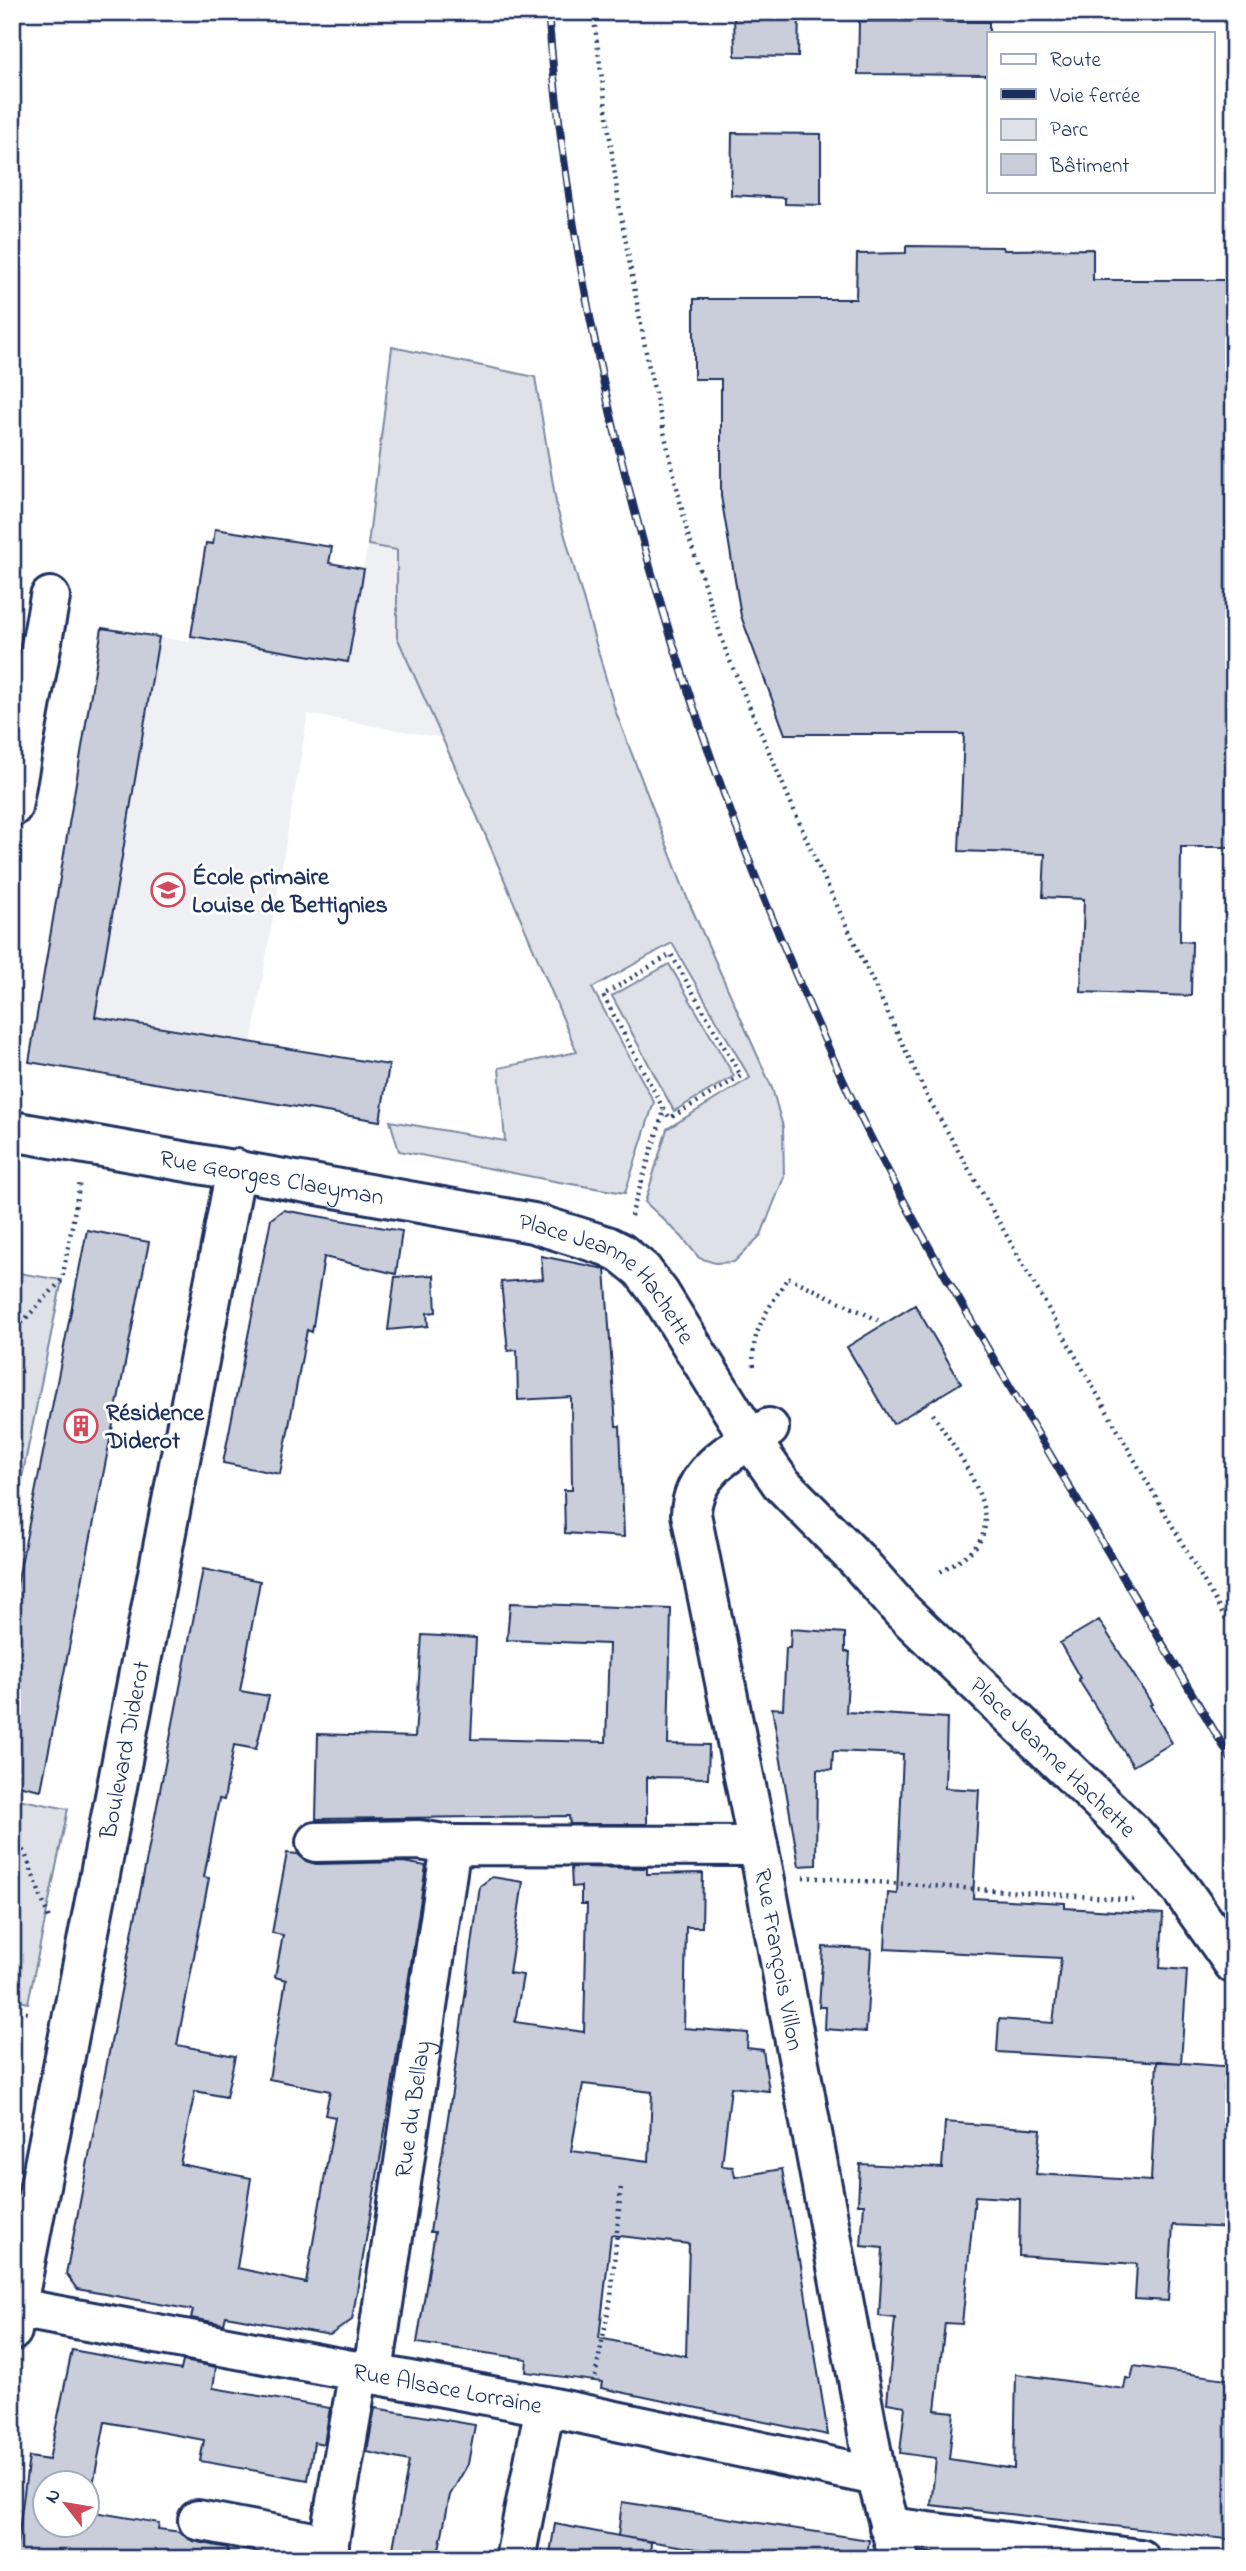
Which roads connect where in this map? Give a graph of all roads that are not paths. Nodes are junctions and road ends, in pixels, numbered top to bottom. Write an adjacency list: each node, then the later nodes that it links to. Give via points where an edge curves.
1 (50, 597): 2 (street)
2 (12, 807)
3 (12, 1131): 4 (street, Rue Georges Claeyman)
4 (236, 1169): 5 (street, Rue Georges Claeyman); 11 (street, Boulevard Diderot)
5 (533, 1223): 6 (street, Place Jeanne Hachette, via 607,1246 642,1270); 6 (street, Place Jeanne Hachette, via 584,1223 626,1230 653,1245)
6 (760, 1427): 9 (street, Rue François Villon, via 705,1476 692,1500 691,1514); 10 (street, Place Jeanne Hachette, via 781,1483 924,1633 1134,1834 1168,1872)
7 (316, 1842): 8 (street, via 419,1840)
8 (451, 1845): 9 (street); 12 (street, Rue du Bellay)
9 (761, 1860): 14 (street, Rue François Villon)
10 (1234, 1964)
11 (15, 2320): 12 (street, Rue Alsace Lorraine)
12 (366, 2371): 13 (street, Rue Alsace Lorraine); 17 (street, Rue du Bellay)
13 (545, 2406): 14 (street, Rue Alsace Lorraine); 18 (street)
14 (876, 2476): 16 (street, Rue François Villon)
15 (198, 2520): 17 (street)
16 (894, 2543): 19 (street)
17 (328, 2552)
18 (515, 2559)
19 (1140, 2559)

